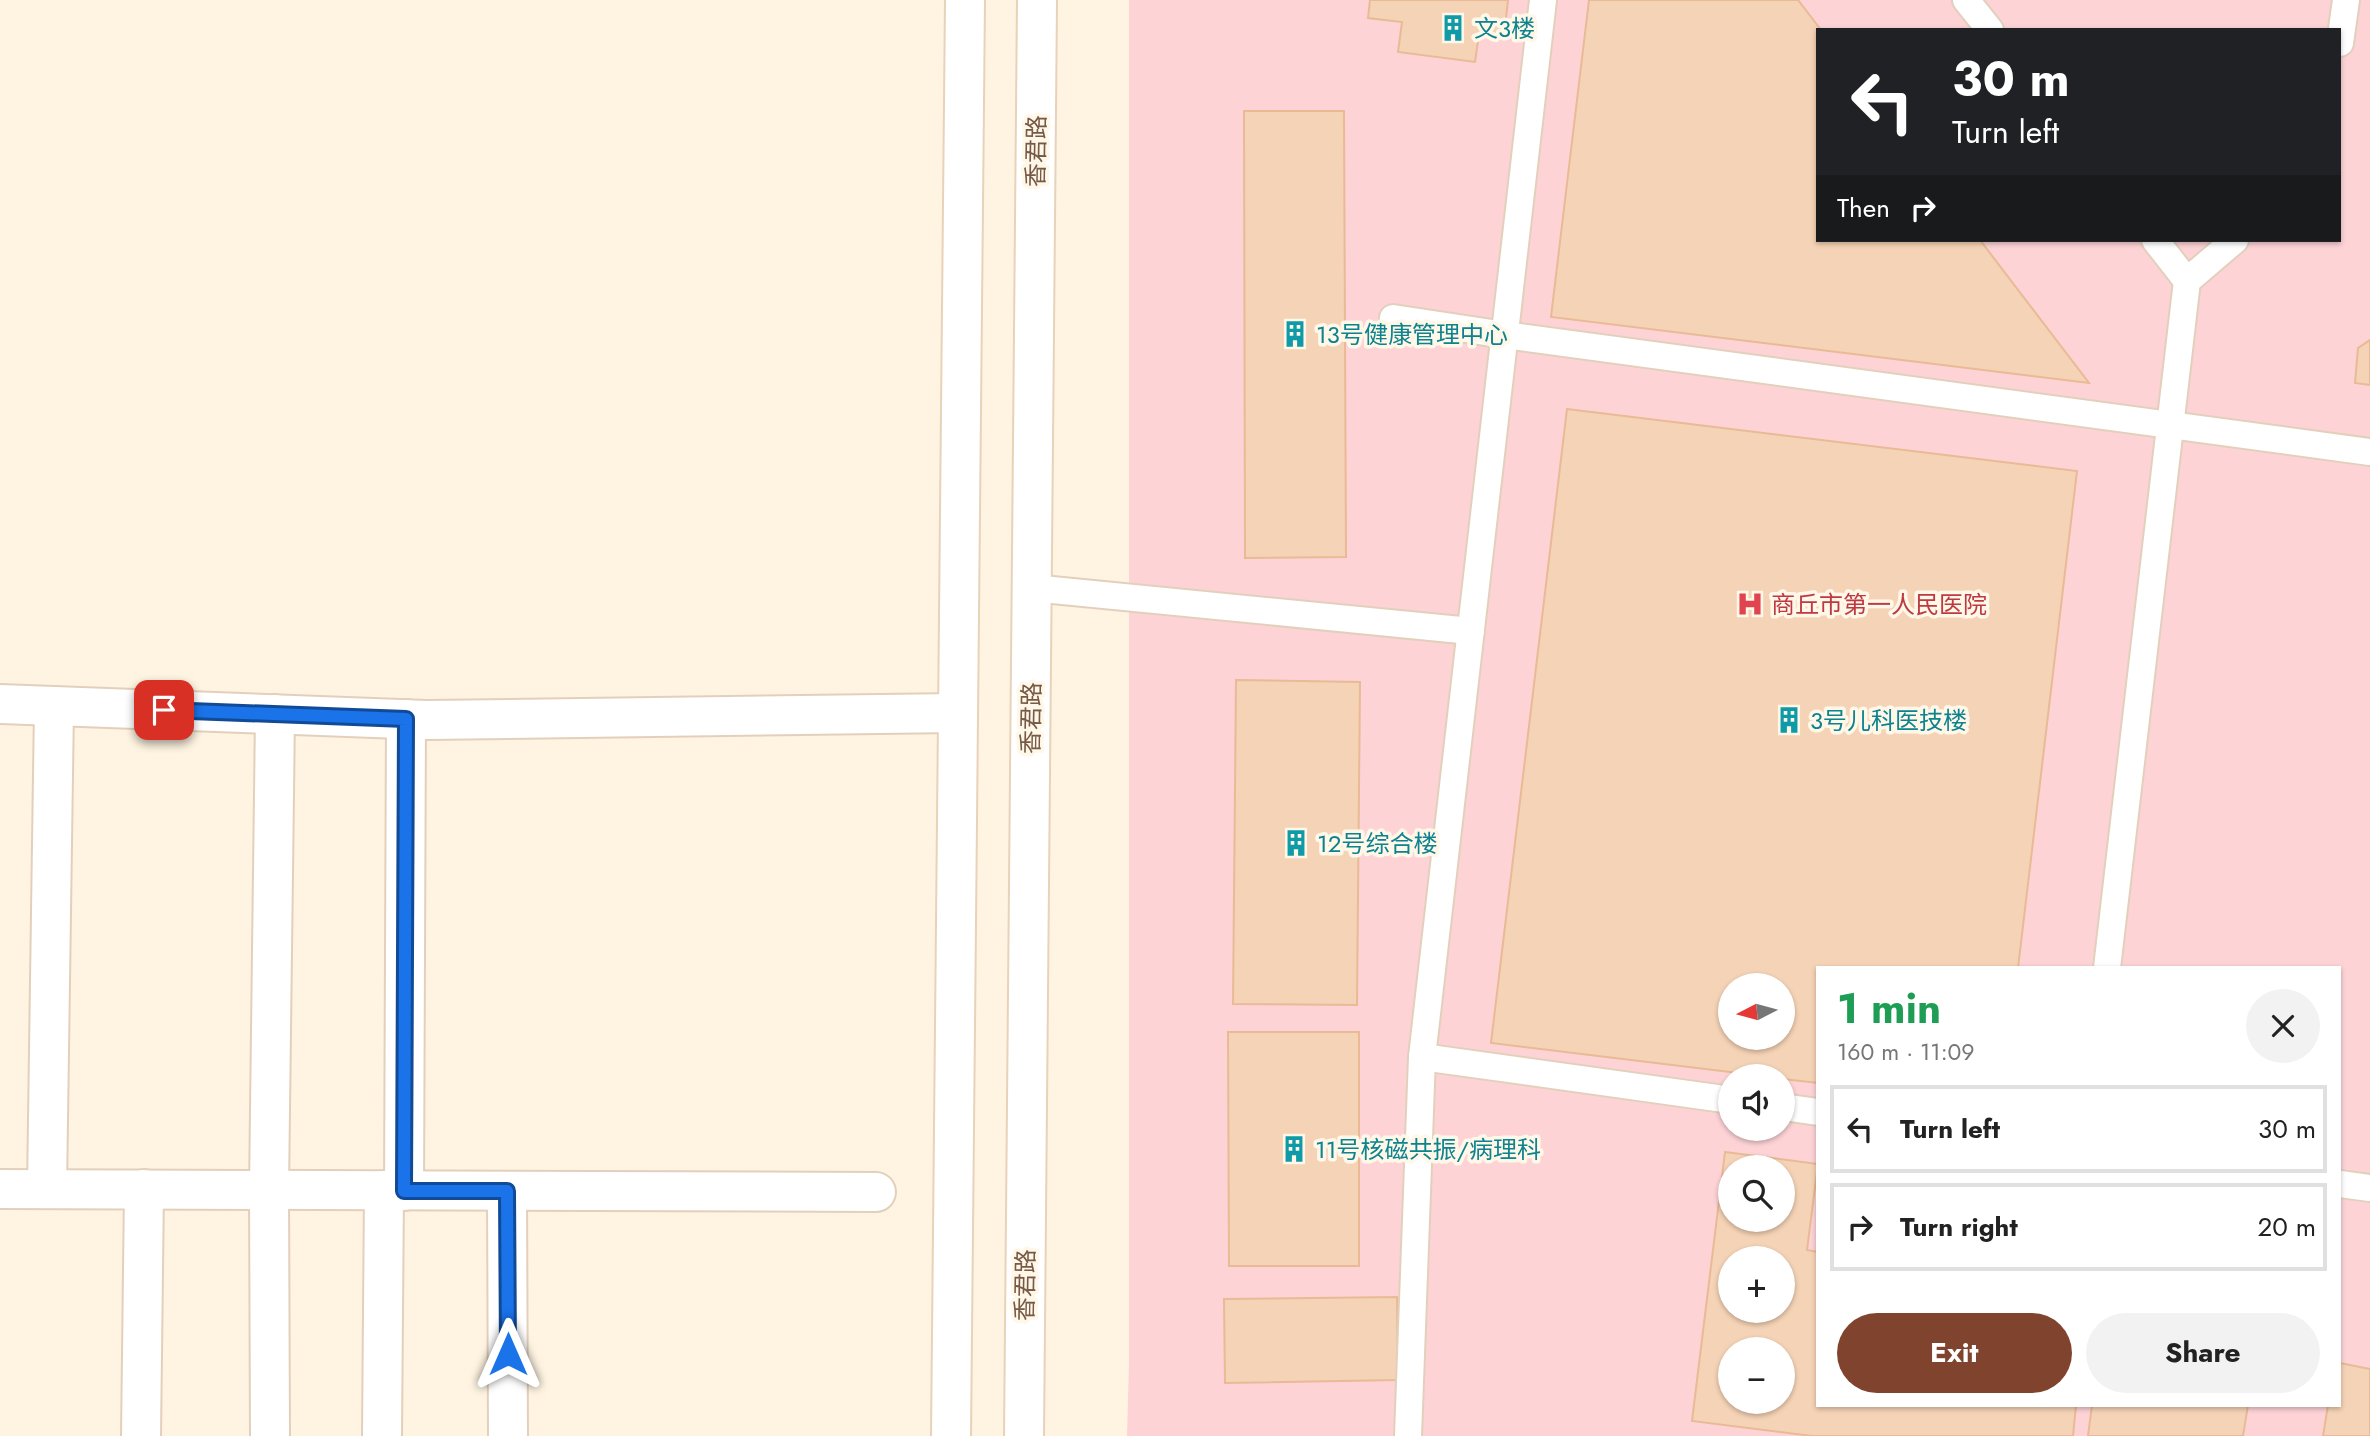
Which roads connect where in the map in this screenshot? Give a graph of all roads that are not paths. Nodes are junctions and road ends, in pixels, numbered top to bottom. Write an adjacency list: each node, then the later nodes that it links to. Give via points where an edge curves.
1 (965, 0): 19 (street)
2 (1037, 0): 15 (street, 香君路)
3 (1543, 0): 12 (lane)
4 (1966, 0): 6 (lane)
5 (2346, 0): 7 (lane)
6 (1988, 28)
7 (2341, 36)
8 (2157, 242): 10 (lane)
9 (2233, 242): 10 (lane)
10 (2187, 281): 13 (lane)
11 (1394, 318): 12 (lane)
12 (1505, 335): 13 (lane); 16 (lane)
13 (2169, 425): 14 (lane); 22 (lane)
14 (2370, 452)
15 (1032, 588): 16 (lane); 41 (street, 香君路)
16 (1471, 631): 23 (lane)
17 (0, 704): 18 (street)
18 (54, 706): 20 (street); 30 (street)
19 (958, 713): 21 (street); 40 (street)
20 (275, 714): 21 (street); 32 (street)
21 (406, 719): 33 (street)
22 (2107, 966)
23 (1422, 1057): 24 (lane); 42 (lane)
24 (1718, 1098)
25 (1795, 1109): 26 (lane)
26 (1816, 1112)
27 (2341, 1184): 28 (lane)
28 (2370, 1188)
29 (0, 1189): 30 (street)
30 (47, 1189): 31 (street)
31 (144, 1189): 32 (street); 36 (street)
32 (270, 1190): 33 (street); 37 (street)
33 (394, 1190): 34 (street); 38 (street)
34 (507, 1191): 35 (street); 39 (street)
35 (876, 1192)
36 (141, 1436)
37 (270, 1436)
38 (382, 1436)
39 (508, 1436)
40 (951, 1436)
41 (1024, 1436)
42 (1408, 1436)

